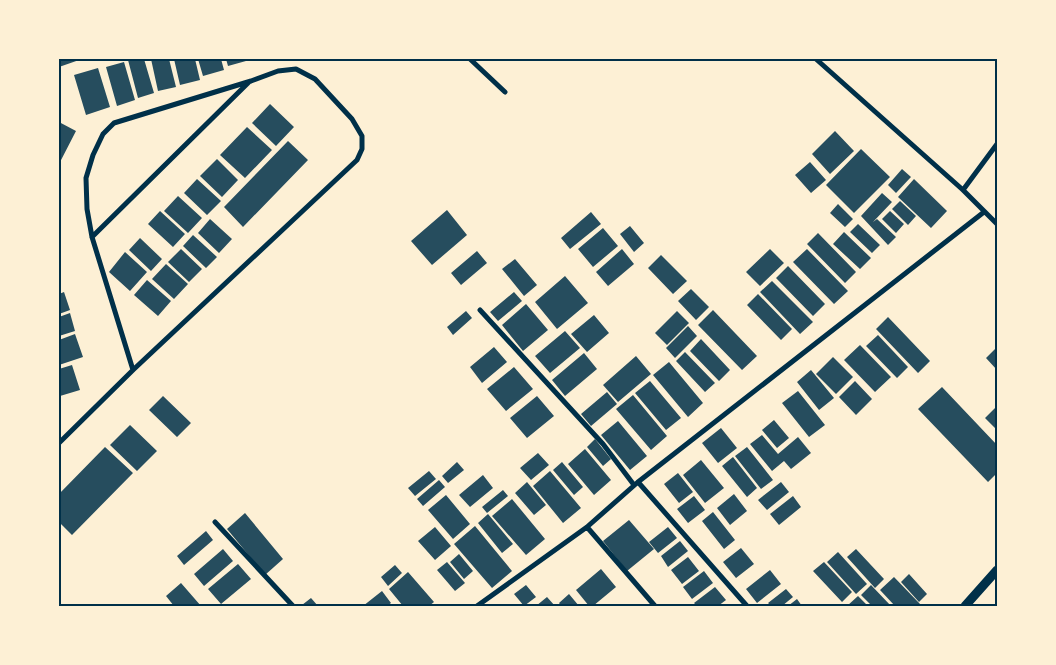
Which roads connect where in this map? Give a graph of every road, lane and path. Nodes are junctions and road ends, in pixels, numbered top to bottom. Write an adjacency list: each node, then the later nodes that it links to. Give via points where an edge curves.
1 (470, 59): 4 (street)
2 (816, 59): 6 (street)
3 (251, 81): 9 (street); 9 (street, via 114,123 103,134 86,178); 11 (street, via 278,71 296,69 315,79 352,119 362,136 362,149 357,160)
4 (505, 92)
5 (997, 144): 6 (street)
6 (963, 190): 7 (street)
7 (984, 212): 8 (street); 13 (street)
8 (997, 224)
9 (92, 237): 11 (street)
10 (480, 310): 13 (street)
11 (133, 370): 12 (street)
12 (59, 442)
13 (636, 483): 15 (street); 20 (street)
14 (215, 522): 17 (street)
15 (586, 527): 18 (street); 19 (street)
16 (997, 570): 21 (street)
17 (293, 606)
18 (477, 606)
19 (656, 606)
20 (747, 606)
21 (965, 606)

